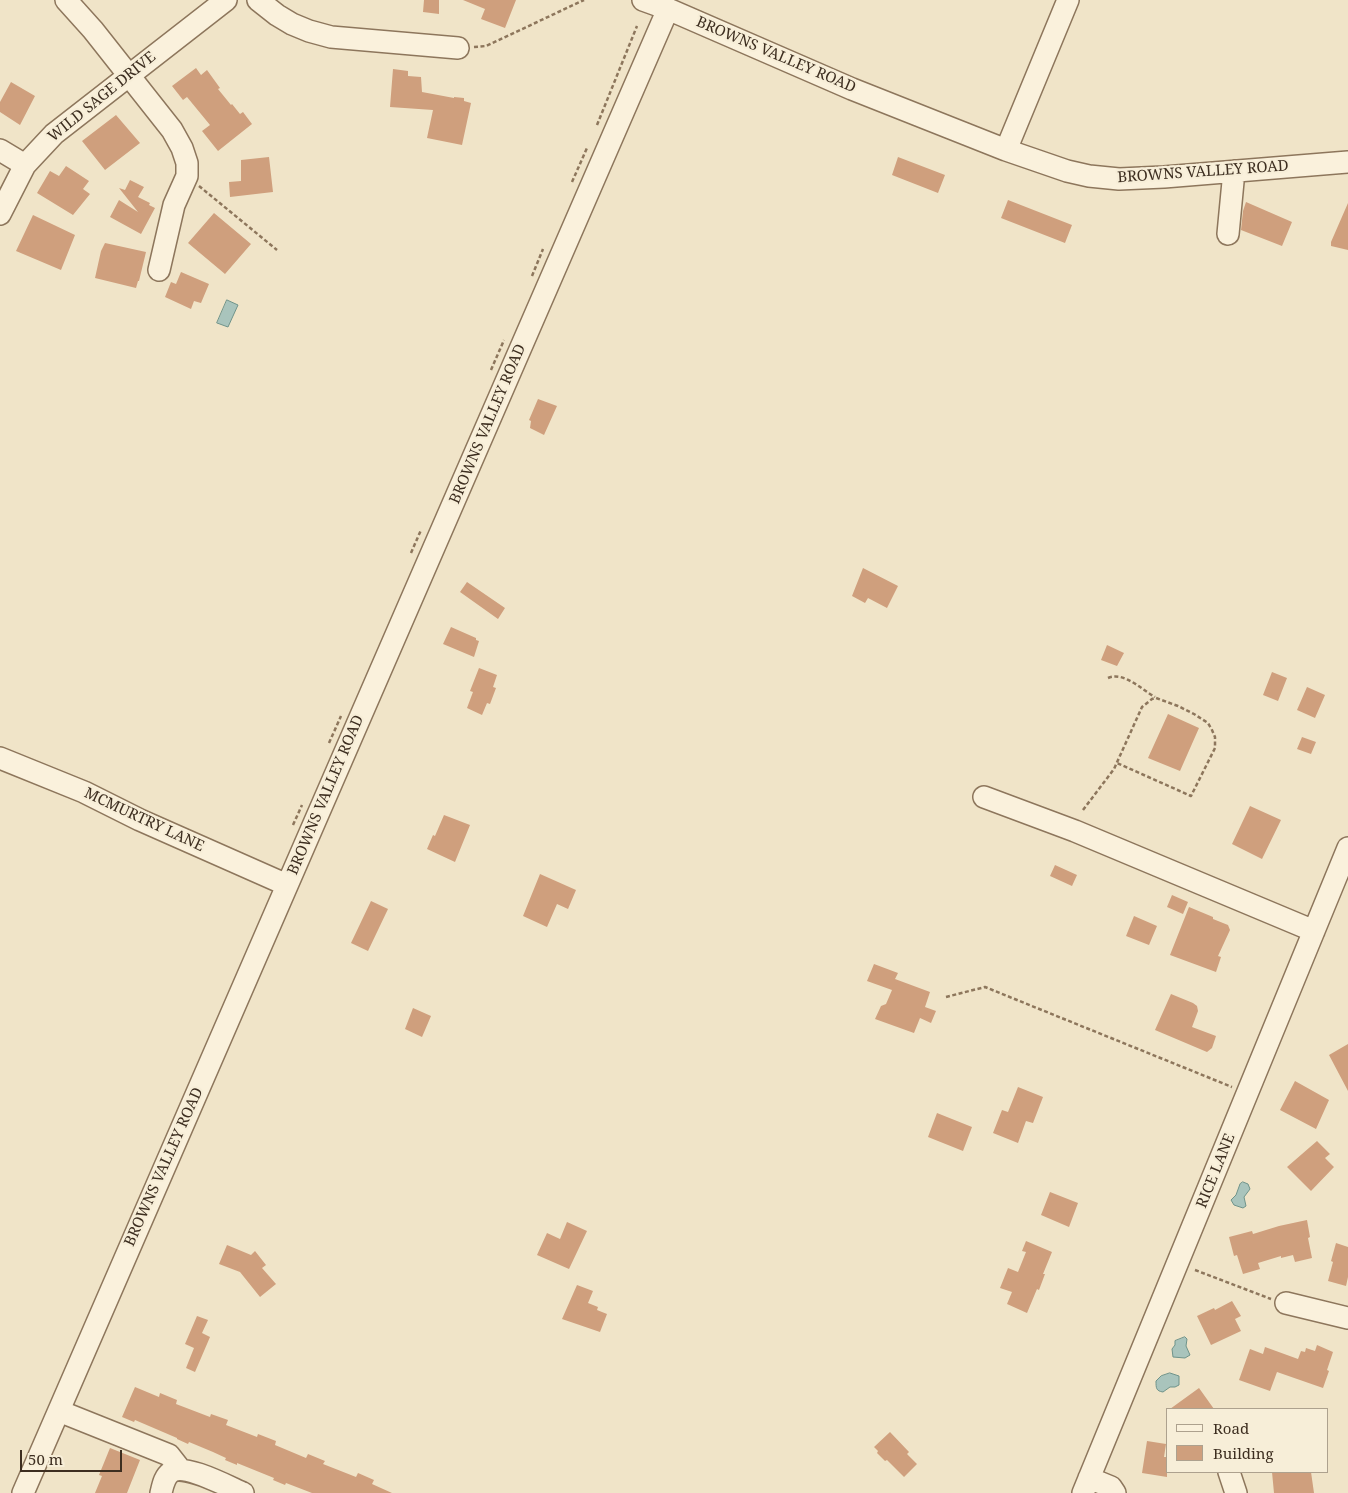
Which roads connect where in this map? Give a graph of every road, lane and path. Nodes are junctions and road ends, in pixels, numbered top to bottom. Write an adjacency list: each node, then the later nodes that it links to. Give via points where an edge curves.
1 (66, 0): 9 (street)
2 (226, 0): 9 (street, WILD SAGE DRIVE)
3 (258, 0): 8 (street, via 292,24 331,38)
4 (584, 0): 8 (path, via 486,46)
5 (642, 0): 7 (street)
6 (1068, 0): 11 (street)
7 (664, 3): 11 (street, BROWNS VALLEY ROAD, via 852,88); 27 (street, BROWNS VALLEY ROAD)
8 (458, 48)
9 (128, 76): 13 (street, WILD SAGE DRIVE, via 54,134); 15 (street, via 172,130 188,163)
10 (0, 150): 13 (street)
11 (1006, 150): 14 (street, BROWNS VALLEY ROAD, via 1067,171 1119,179)
12 (1348, 162): 14 (street, BROWNS VALLEY ROAD)
13 (24, 165): 16 (street, WILD SAGE DRIVE)
14 (1234, 171): 17 (street)
15 (187, 176): 18 (path); 19 (street, via 174,205)
16 (0, 214)
17 (1228, 234)
18 (277, 250)
19 (159, 270)
20 (1108, 678): 21 (path, via 1113,676 1130,681)
21 (1156, 698): 23 (path, via 1142,707); 23 (path, via 1208,723 1215,737 1215,748 1191,796)
22 (0, 758): 27 (street, MCMURTRY LANE, via 84,792)
23 (1117, 763): 25 (path)
24 (984, 797): 28 (street, via 1075,831)
25 (1082, 810)
26 (1348, 848): 28 (street, RICE LANE)
27 (287, 885): 34 (street, BROWNS VALLEY ROAD)
28 (1314, 931): 30 (street, RICE LANE)
29 (946, 997): 30 (path, via 985,987)
30 (1248, 1093): 37 (street, RICE LANE)
31 (1195, 1270): 32 (path)
32 (1286, 1303): 33 (street)
33 (1348, 1318)
34 (59, 1411): 35 (street, via 169,1455); 38 (street, BROWNS VALLEY ROAD)
35 (180, 1469): 39 (street, via 172,1471 164,1479); 40 (street)
36 (1229, 1473): 42 (street)
37 (1086, 1486): 41 (street, via 1111,1487)
38 (23, 1493)
39 (161, 1493)
40 (243, 1493)
41 (1114, 1493)
42 (1236, 1493)

